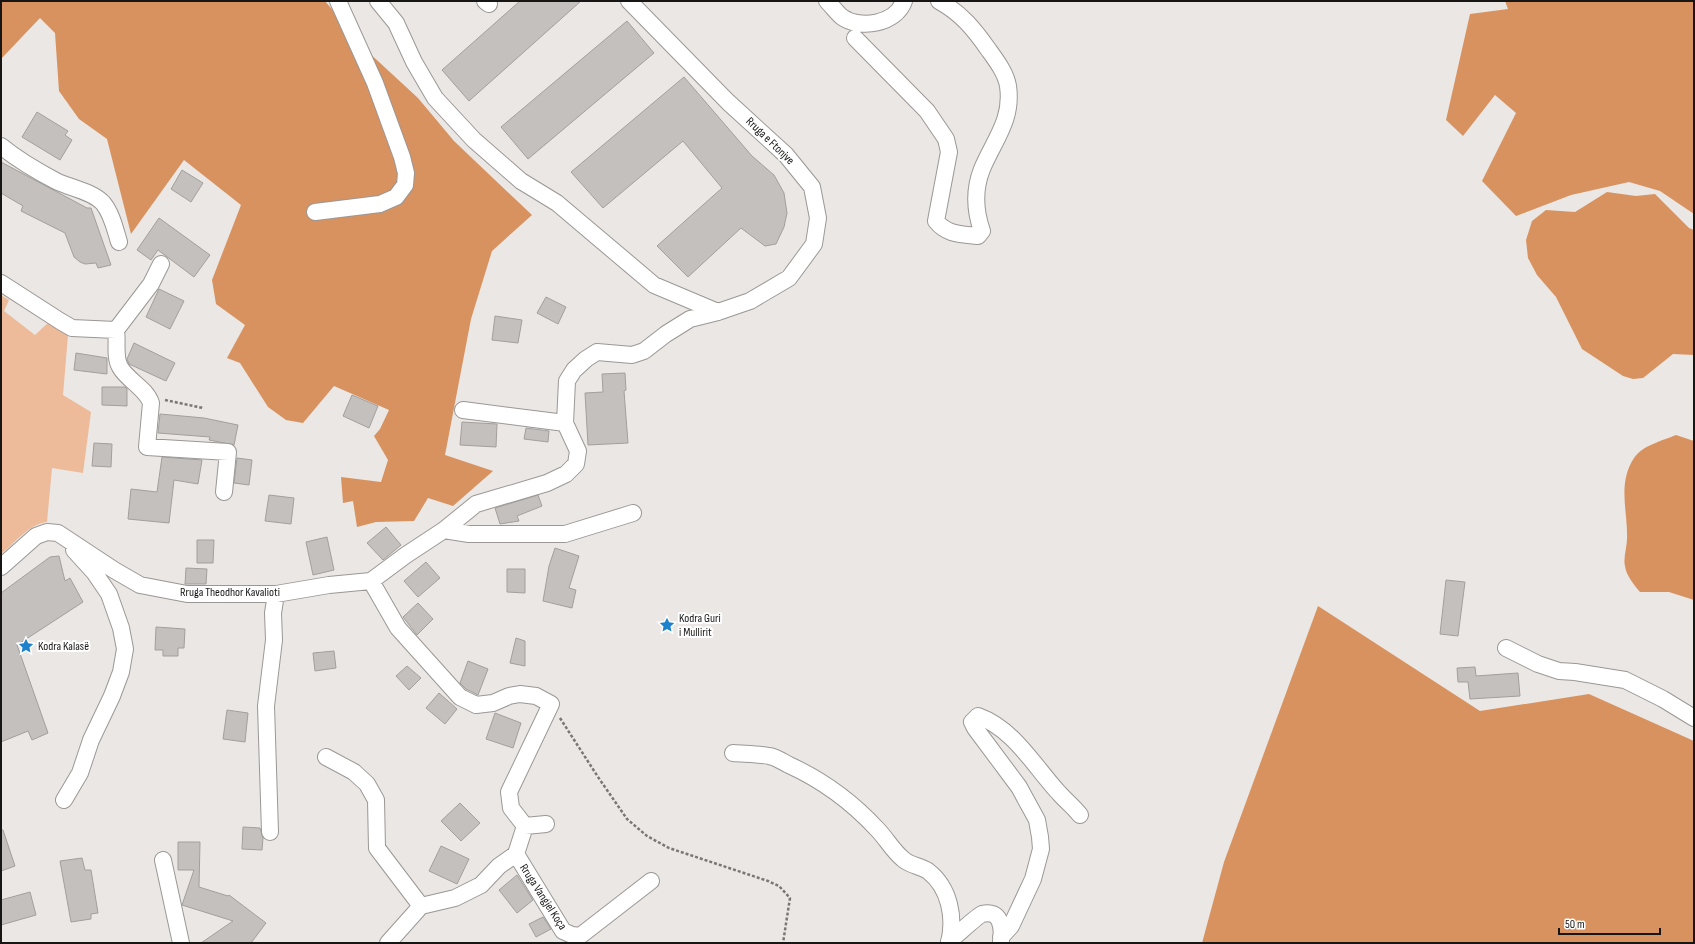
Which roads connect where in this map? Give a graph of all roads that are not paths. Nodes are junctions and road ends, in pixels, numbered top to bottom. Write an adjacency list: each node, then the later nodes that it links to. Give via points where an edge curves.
1 (338, 1): 9 (street, via 375,83 402,157 406,173 405,185 396,197 380,204)
2 (378, 1): 13 (street, via 396,23 414,62 435,98 474,140 521,181 556,203 654,285)
3 (629, 1): 13 (street, Rruga e Ftonjve, via 728,102 786,155 812,187 818,218 814,244 789,278 750,301)
4 (827, 1): 5 (street, via 843,17 858,24 879,22 902,7)
5 (904, 1)
6 (939, 1): 7 (street, via 955,10 978,36 1000,66 1008,86 1008,113 999,138 982,169 976,193 977,216 982,231 978,236 943,230 936,221 949,152 946,139 927,111)
7 (854, 38)
8 (1, 146): 10 (street, via 36,170 75,189 90,193 102,202 108,211)
9 (316, 212)
10 (119, 242)
11 (161, 264): 14 (street, via 151,284)
12 (1, 283): 14 (street, via 72,328)
13 (718, 312): 16 (street, Rruga e Ftonjve, via 690,319 644,350 632,355 597,352 586,360 574,370 567,381)
14 (116, 330): 17 (street, via 119,366 149,397 147,447 228,452)
15 (463, 410): 16 (street)
16 (565, 424): 19 (street, via 578,451 576,464 566,474 547,483 476,504)
17 (224, 492)
18 (633, 513): 19 (street, via 565,534 469,534)
19 (444, 530): 22 (street)
20 (58, 533): 21 (street, via 47,532 36,536); 23 (street, Rruga Theodhor Kavalioti, via 140,584 187,594); 28 (street, via 94,572 109,594 121,628 125,649 112,696 91,740 80,773)
21 (1, 567)
22 (371, 581): 23 (street, Rruga Theodhor Kavalioti); 31 (street, via 398,628 460,697 476,705 493,703 520,694 536,696 551,704 509,792 510,808)
23 (276, 594): 32 (street, via 273,613 274,640 266,706)
24 (1506, 648): 25 (street, via 1538,664 1560,671 1625,680 1663,698)
25 (1694, 718)
26 (733, 753): 38 (street, via 770,756 800,770 855,806 904,860 928,871 936,880 950,905 952,932)
27 (326, 757): 36 (street, via 354,772 367,784 376,800 377,848)
28 (64, 800)
29 (1080, 815): 37 (street, via 1030,757 998,726 978,716 972,722 979,736 1023,794 1037,820 1040,836 1041,849 1033,879)
30 (546, 824): 31 (street)
31 (526, 826): 33 (street, Rruga Vangjel Koça)
32 (270, 832)
33 (516, 854): 35 (street, Rruga Vangjel Koça, via 563,931 572,936 580,936); 36 (street, Rruga Vangjel Koça, via 499,866 481,885 455,898)
34 (163, 860): 39 (street)
35 (651, 882)
36 (421, 906): 40 (street)
37 (1001, 940): 38 (street, via 1002,925 997,917 981,914)
38 (949, 942)
39 (181, 943)
40 (388, 943)

